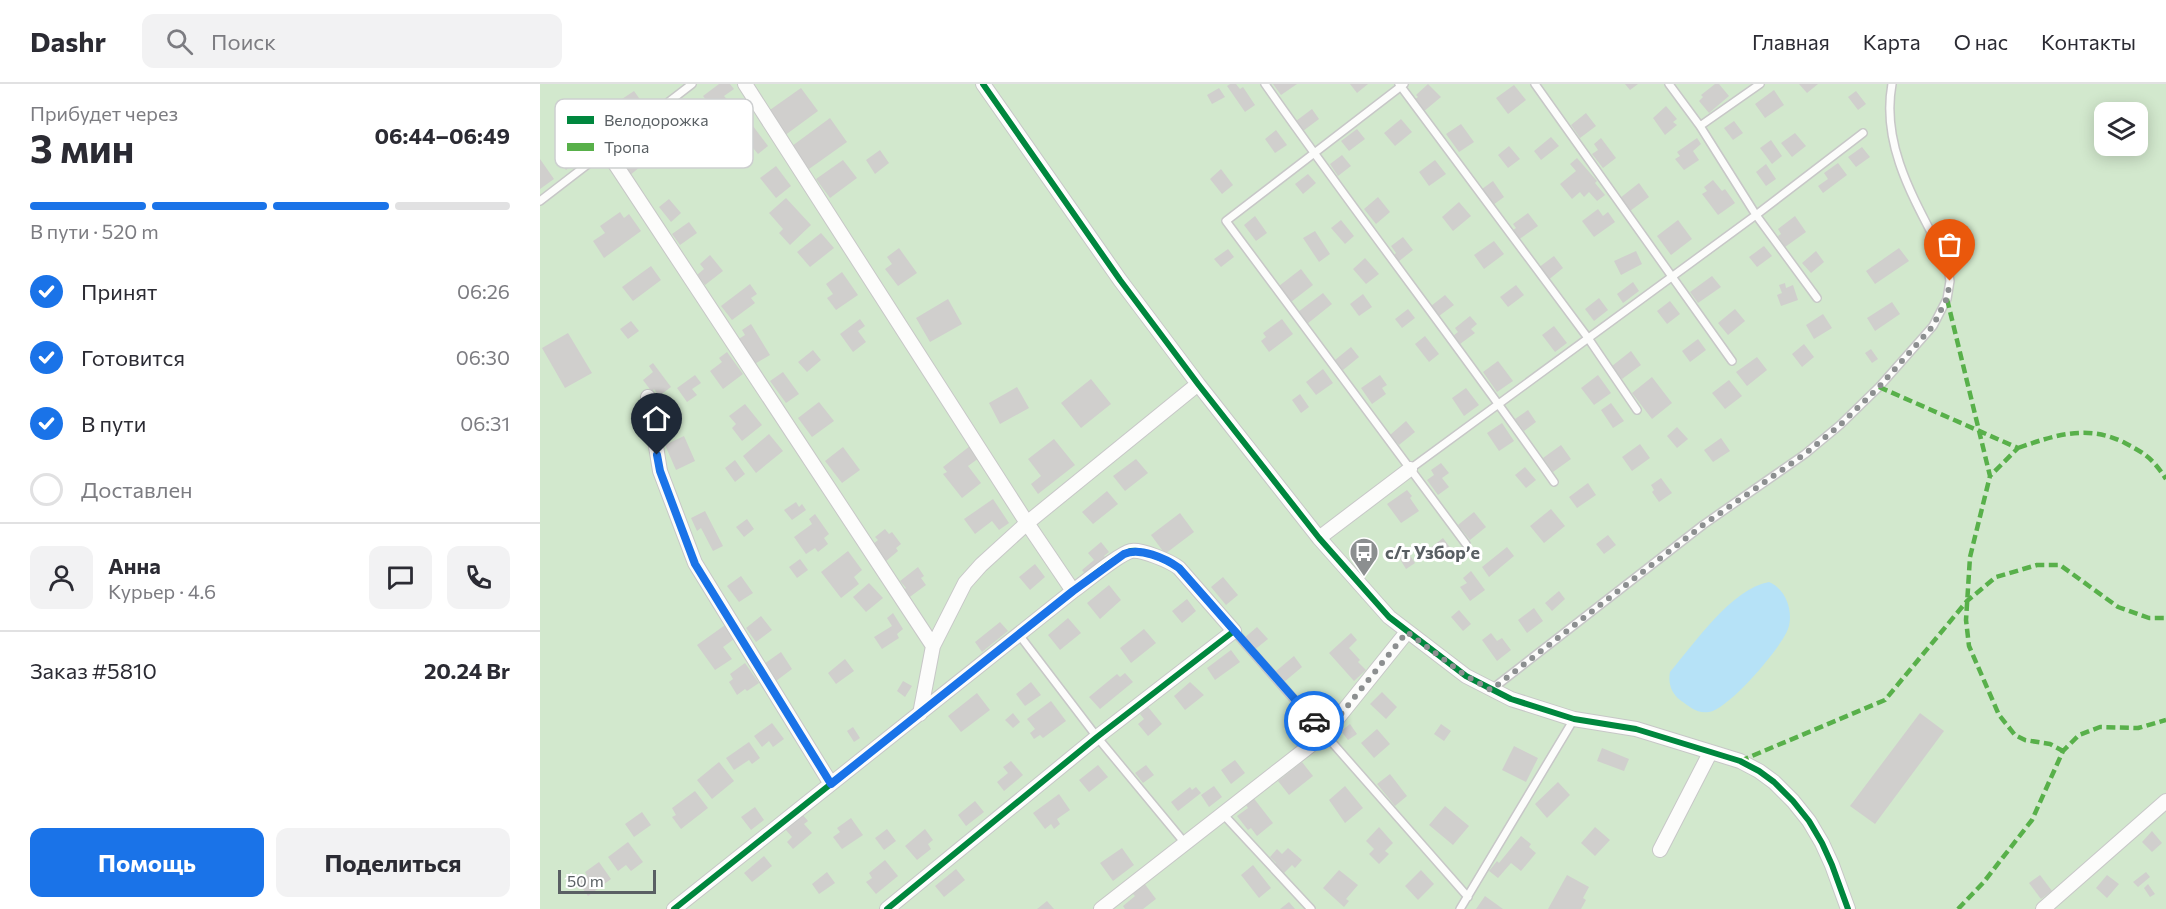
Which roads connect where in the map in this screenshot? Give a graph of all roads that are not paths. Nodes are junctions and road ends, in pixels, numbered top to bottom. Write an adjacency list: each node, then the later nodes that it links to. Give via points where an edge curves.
1 (692, 84): 10 (lane)
2 (745, 84): 28 (street)
3 (983, 84): 22 (street)
4 (1265, 84): 13 (lane)
5 (1535, 84): 18 (lane)
6 (1669, 84): 11 (lane)
7 (1760, 84): 11 (lane)
8 (1892, 84): 36 (lane, via 1891,135 1897,162 1947,263 1947,298 1933,326 1879,387 1805,454 1703,525)
9 (1401, 85): 13 (lane); 20 (lane)
10 (672, 99)
11 (1700, 126): 17 (lane)
12 (1863, 133): 17 (lane)
13 (1314, 154): 24 (lane); 26 (lane, via 1226,221)
14 (583, 168): 16 (lane)
15 (618, 168): 35 (street)
16 (540, 201)
17 (1756, 215): 18 (lane); 19 (lane)
18 (1672, 276): 20 (lane); 21 (lane)
19 (1817, 298)
20 (1588, 339): 24 (lane); 25 (lane)
21 (1732, 361)
22 (1198, 384): 28 (street); 29 (street)
23 (648, 397): 42 (street, via 660,471 695,564)
24 (1499, 404): 26 (lane); 27 (lane)
25 (1637, 410)
26 (1410, 469): 29 (street); 30 (lane)
27 (1554, 482)
28 (1027, 523): 31 (street); 35 (street, via 965,583)
29 (1319, 538): 33 (street, via 1368,595)
30 (1466, 544)
31 (1073, 591): 32 (street, via 1124,554 1138,551 1179,568); 34 (street)
32 (1234, 631): 39 (lane); 40 (street)
33 (1407, 632): 36 (street); 39 (street)
34 (1020, 636): 37 (street); 40 (lane)
35 (933, 646): 37 (street)
36 (1491, 690): 38 (street)
37 (920, 714): 42 (street)
38 (1574, 719): 41 (street, via 1635,729); 47 (lane)
39 (1325, 734): 44 (street); 47 (lane)
40 (1097, 737): 45 (lane); 49 (street)
41 (1710, 753): 46 (street); 53 (street, via 1759,771 1793,801 1822,843)
42 (831, 784): 48 (street)
43 (2166, 801): 54 (street)
44 (1222, 813): 45 (street); 51 (lane)
45 (1184, 843): 50 (street)
46 (1659, 850)
47 (1468, 897): 52 (lane)
48 (674, 909)
49 (887, 909)
50 (1101, 909)
51 (1311, 909)
52 (1460, 909)
53 (1848, 909)
54 (2043, 909)

